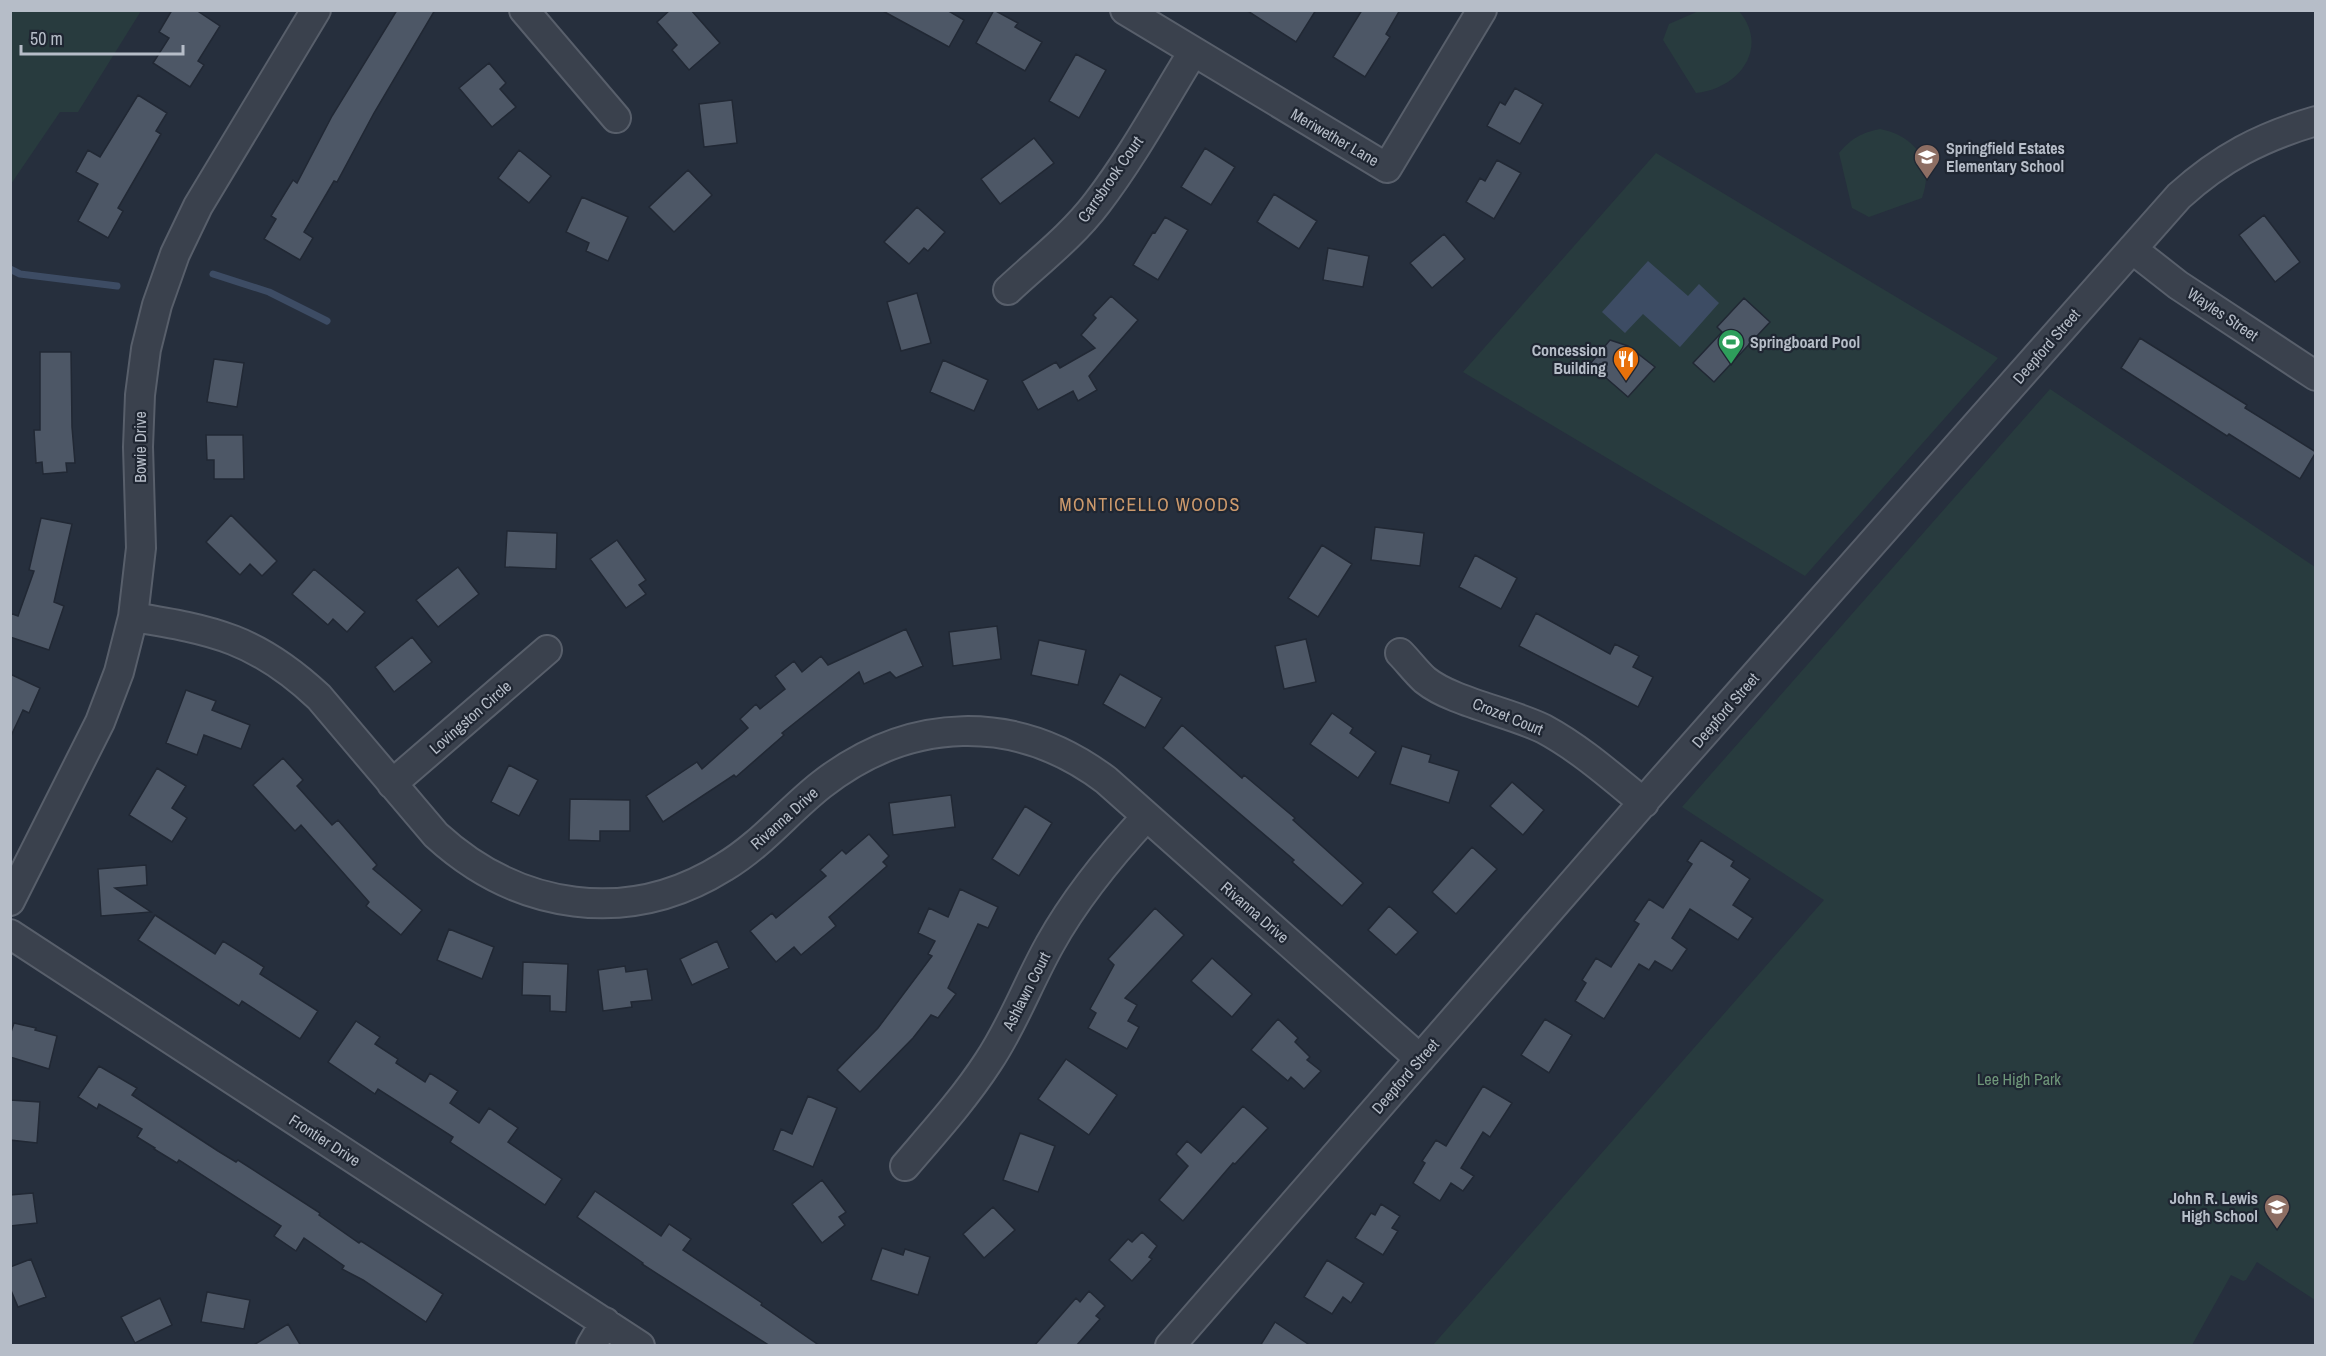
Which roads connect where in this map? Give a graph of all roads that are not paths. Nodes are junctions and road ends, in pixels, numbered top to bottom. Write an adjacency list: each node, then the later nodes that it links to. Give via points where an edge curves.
1 (524, 10): 6 (street)
2 (1125, 10): 5 (street, Meriwether Lane)
3 (1482, 10): 5 (street, Meriwether Lane, via 1387,168)
4 (306, 14): 11 (street, Bowie Drive, via 198,206 157,305 140,395 141,548)
5 (1192, 52): 9 (street, Carrsbrook Court, via 1097,203)
6 (616, 118)
7 (2316, 121): 8 (street, Deepford Street, via 2275,134 2223,160 2179,196)
8 (2132, 249): 10 (street, Wayles Street, via 2178,285); 15 (street, Deepford Street)
9 (1008, 290)
10 (2316, 376)
11 (133, 617): 14 (street, Rivanna Drive, via 218,633 274,660 319,697); 17 (street, Bowie Drive, via 119,672 100,722)
12 (547, 650): 14 (street, Lovingston Circle)
13 (1400, 653): 15 (street, Crozet Court, via 1426,681 1545,730 1583,754)
14 (392, 784): 16 (street, Rivanna Drive, via 436,835 478,868 530,893 586,903 648,899 701,880 746,852 849,765 886,745 933,733 991,732 1048,747 1094,771)
15 (1644, 803): 19 (street, Deepford Street)
16 (1146, 817): 19 (street, Rivanna Drive); 20 (street, Ashlawn Court, via 1077,899 989,1061)
17 (10, 901)
18 (10, 934): 21 (street, Frontier Drive)
19 (1420, 1059): 23 (street, Deepford Street)
20 (906, 1166)
21 (598, 1334): 22 (street, Frontier Drive)
22 (640, 1346)
23 (1170, 1346)

